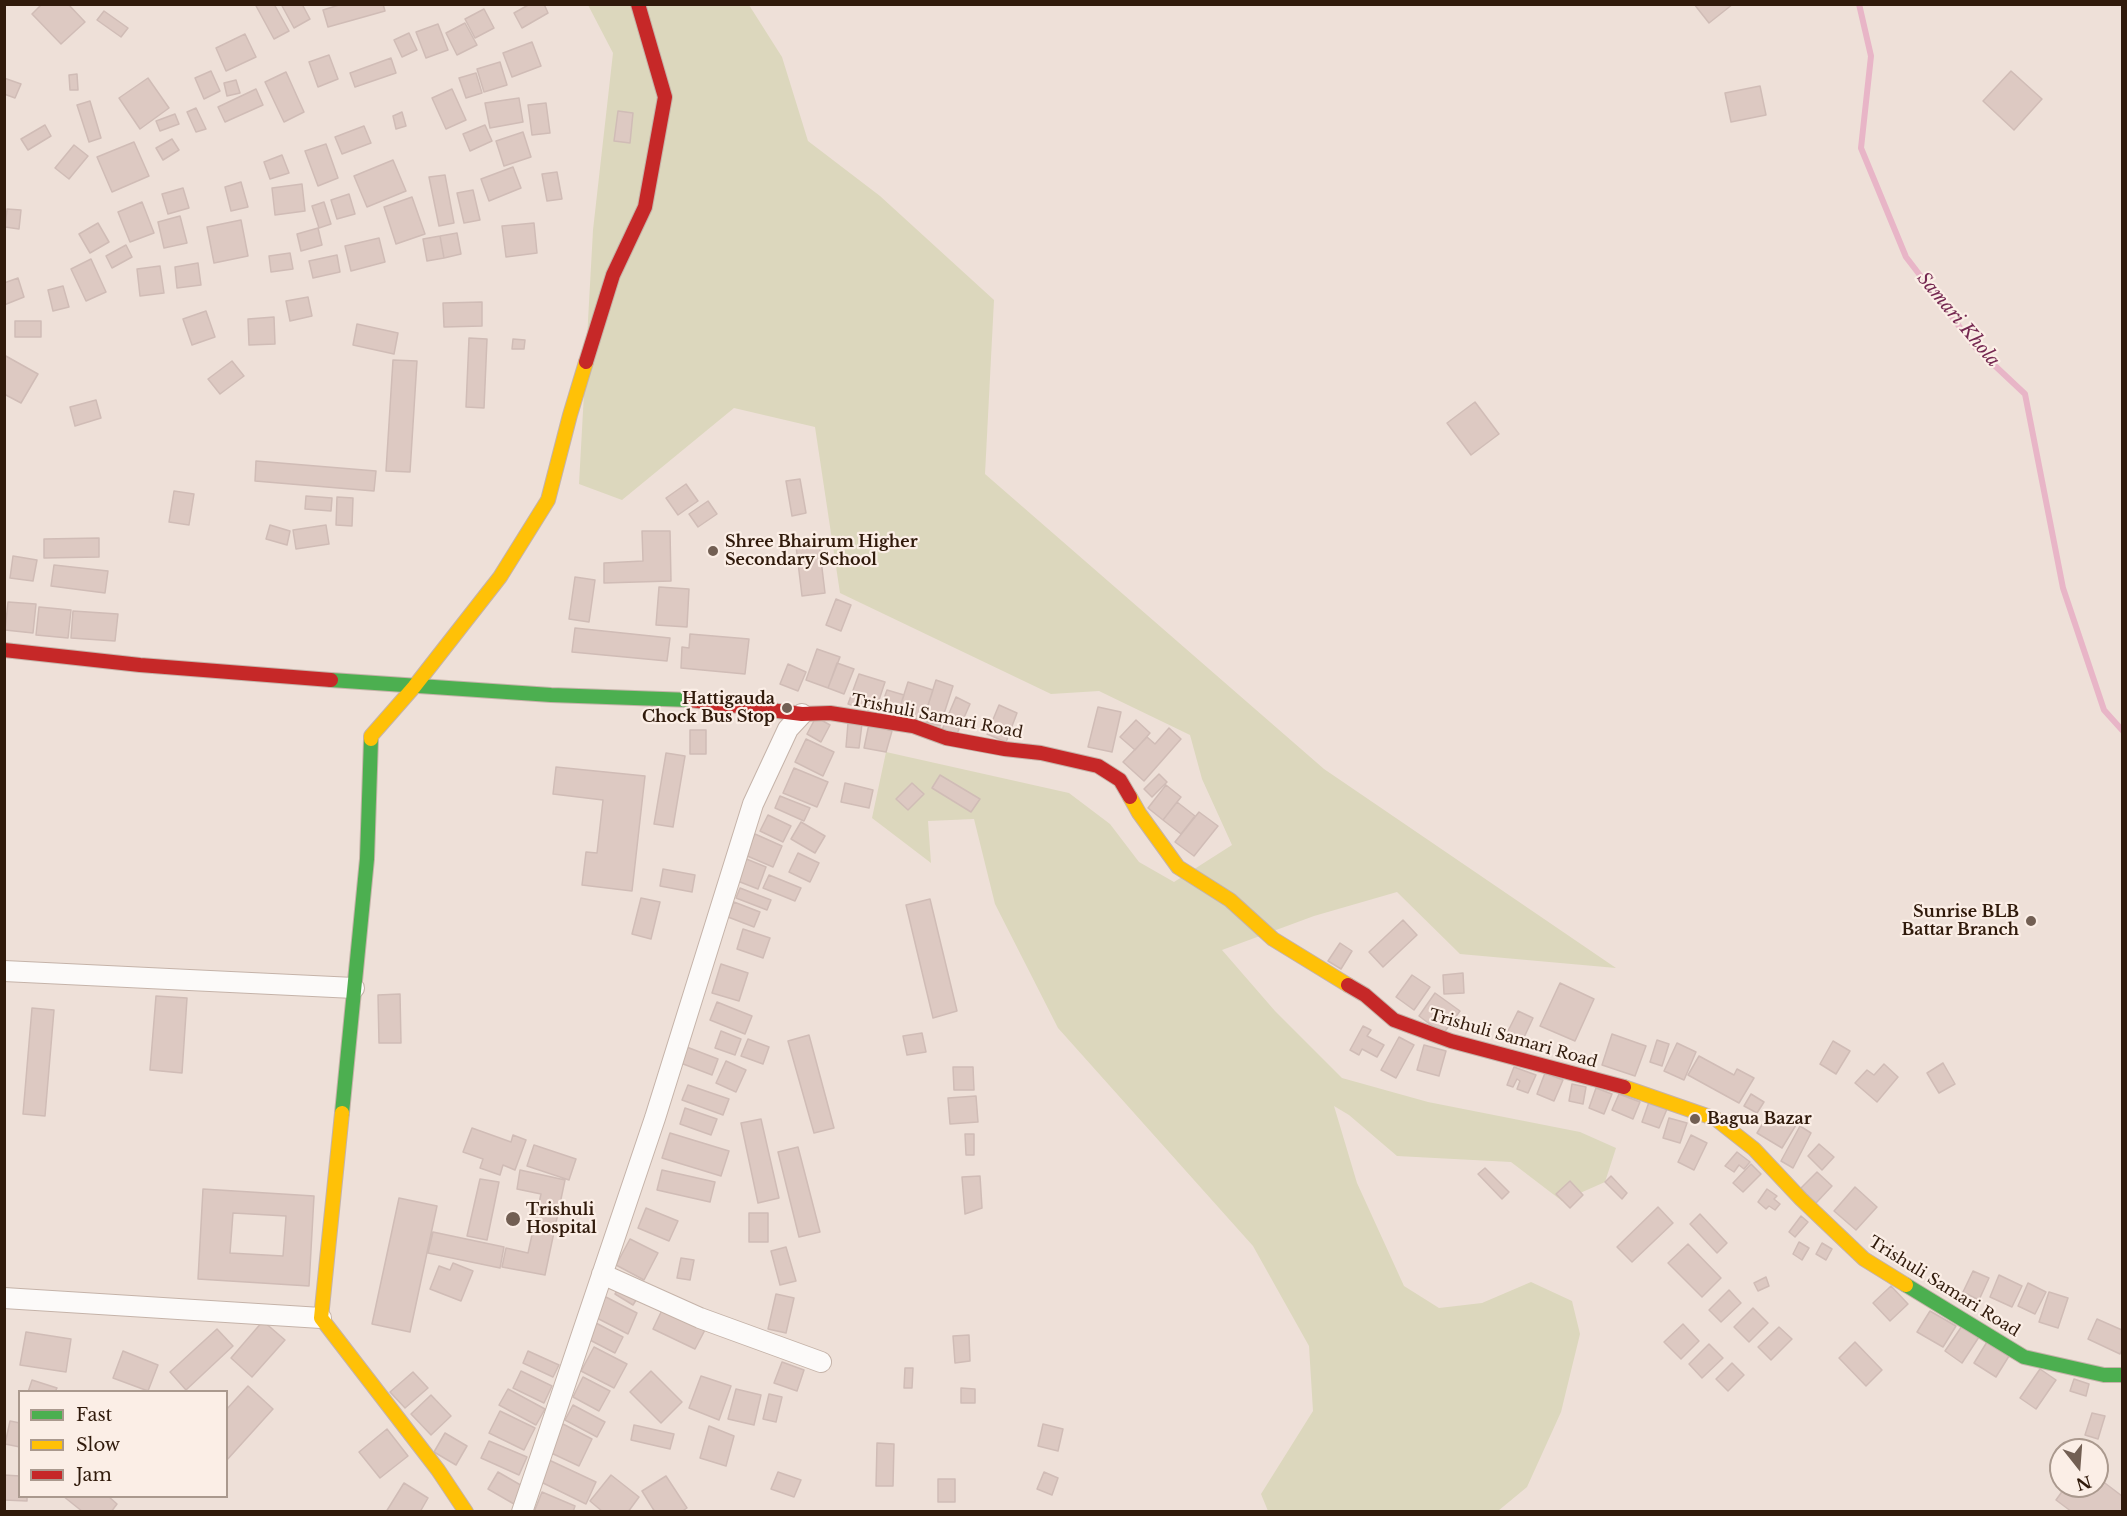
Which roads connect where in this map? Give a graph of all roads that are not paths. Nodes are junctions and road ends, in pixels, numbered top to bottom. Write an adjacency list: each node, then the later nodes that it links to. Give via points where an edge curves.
1 (638, 4): 3 (street, via 665,97 645,207 614,275 548,500 500,577)
2 (4, 650): 3 (street, Trishuli Samari Road)
3 (414, 687): 4 (street, Trishuli Samari Road, via 678,698); 6 (street, via 371,736 367,859)
4 (802, 714): 7 (street, via 788,729 753,804); 11 (street, Trishuli Samari Road, via 830,713 913,726 946,738 1098,766 1120,780 1178,867 1230,900 1273,939 1365,995 1394,1020 1451,1041 1626,1088 1716,1119 1754,1149 1864,1259 2024,1357 2104,1375)
5 (4, 970): 6 (street)
6 (354, 988): 9 (street)
7 (602, 1274): 10 (street, via 700,1318); 13 (street)
8 (4, 1298): 9 (street)
9 (321, 1318): 12 (street)
10 (821, 1362)
11 (2122, 1375)
12 (466, 1512)
13 (522, 1512)

